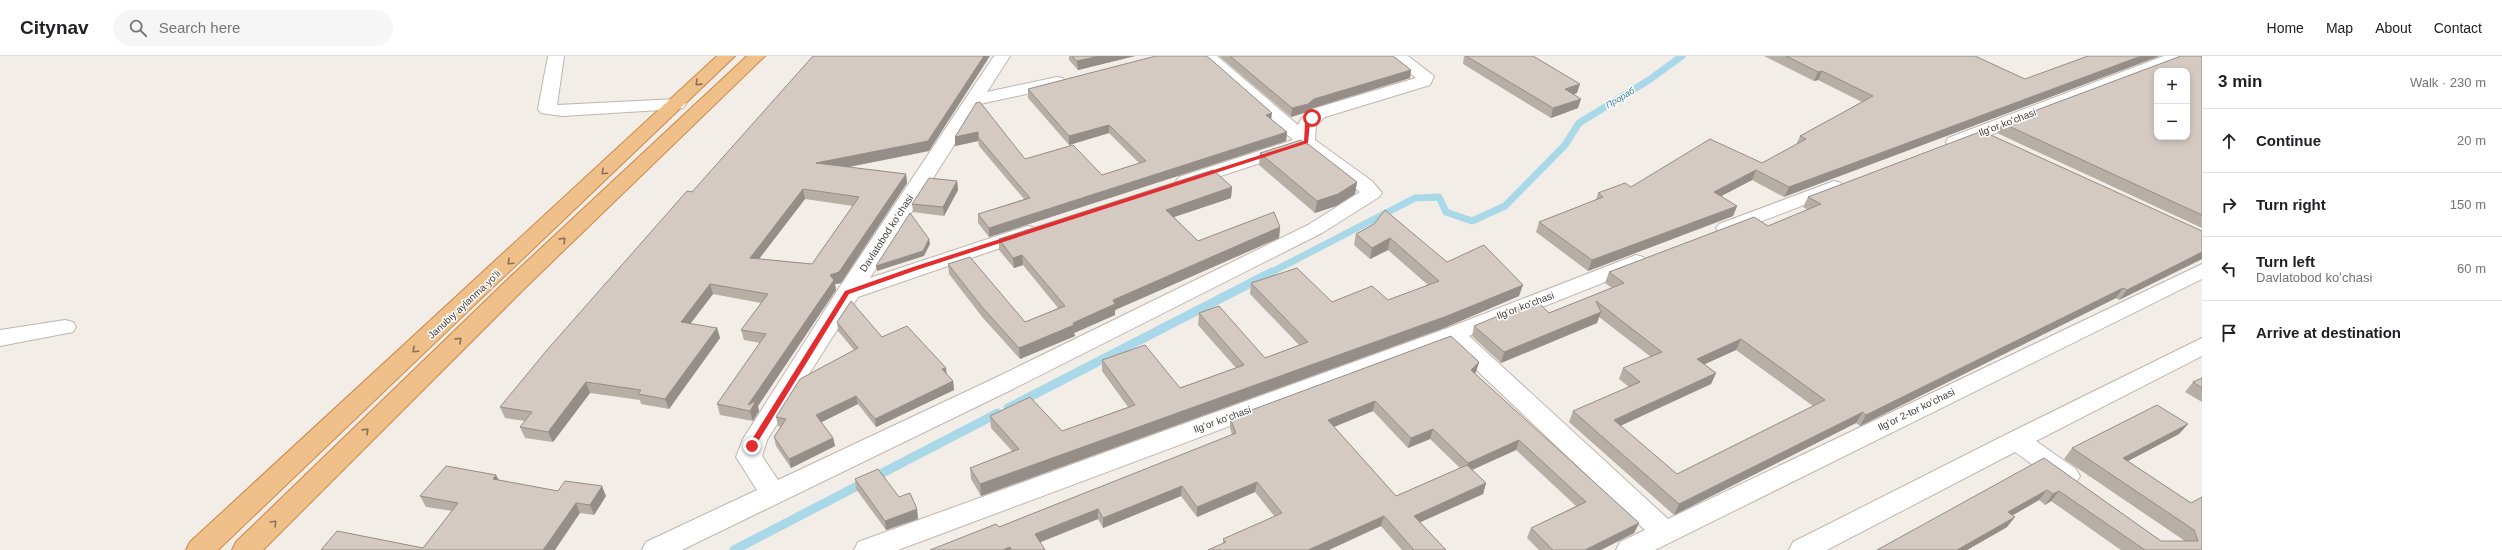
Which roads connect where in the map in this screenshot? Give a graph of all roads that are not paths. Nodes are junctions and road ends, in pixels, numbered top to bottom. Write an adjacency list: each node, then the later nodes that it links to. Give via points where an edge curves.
1 (556, 56): 10 (street, via 547,109 562,111)
2 (727, 56): 10 (highway, Janubiy aylanma yoʻli, one-way to 10)
3 (757, 56): 31 (highway, one-way to 3, via 517,283)
4 (1002, 56): 9 (street, Davlatobod koʻchasi)
5 (1207, 56): 12 (street)
6 (1397, 56): 12 (street, via 1425,76 1424,81 1319,113 1307,123)
7 (2180, 56): 11 (street, Ilgʻor koʻchasi)
8 (1070, 79): 9 (street, via 1010,94)
9 (971, 100): 21 (street, Davlatobod koʻchasi)
10 (677, 104): 30 (highway, Janubiy aylanma yoʻli, one-way to 30)
11 (1979, 133): 13 (street); 14 (street, Ilgʻor koʻchasi)
12 (1306, 142): 16 (street); 28 (street, via 1365,185 1372,193 1308,233)
13 (2000, 143)
14 (1934, 150)
15 (1852, 181): 18 (street)
16 (1171, 186)
17 (1043, 227): 21 (street)
18 (1711, 234)
19 (1658, 254): 23 (street, Ilgʻor koʻchasi)
20 (2202, 271): 29 (street, Ilgʻor 2-tor koʻchasi)
21 (847, 293): 28 (street, Davlatobod koʻchasi, via 750,450 749,457)
22 (65, 327): 24 (street)
23 (1453, 334): 29 (street); 33 (street, Ilgʻor koʻchasi)
24 (0, 338)
25 (2201, 347): 26 (street)
26 (2016, 440): 27 (street); 35 (street)
27 (2085, 489)
28 (774, 494): 32 (street)
29 (1665, 533): 34 (street, Ilgʻor 2-tor koʻchasi)
30 (200, 550)
31 (246, 550)
32 (656, 550)
33 (868, 550)
34 (1630, 550)
35 (1803, 550)

